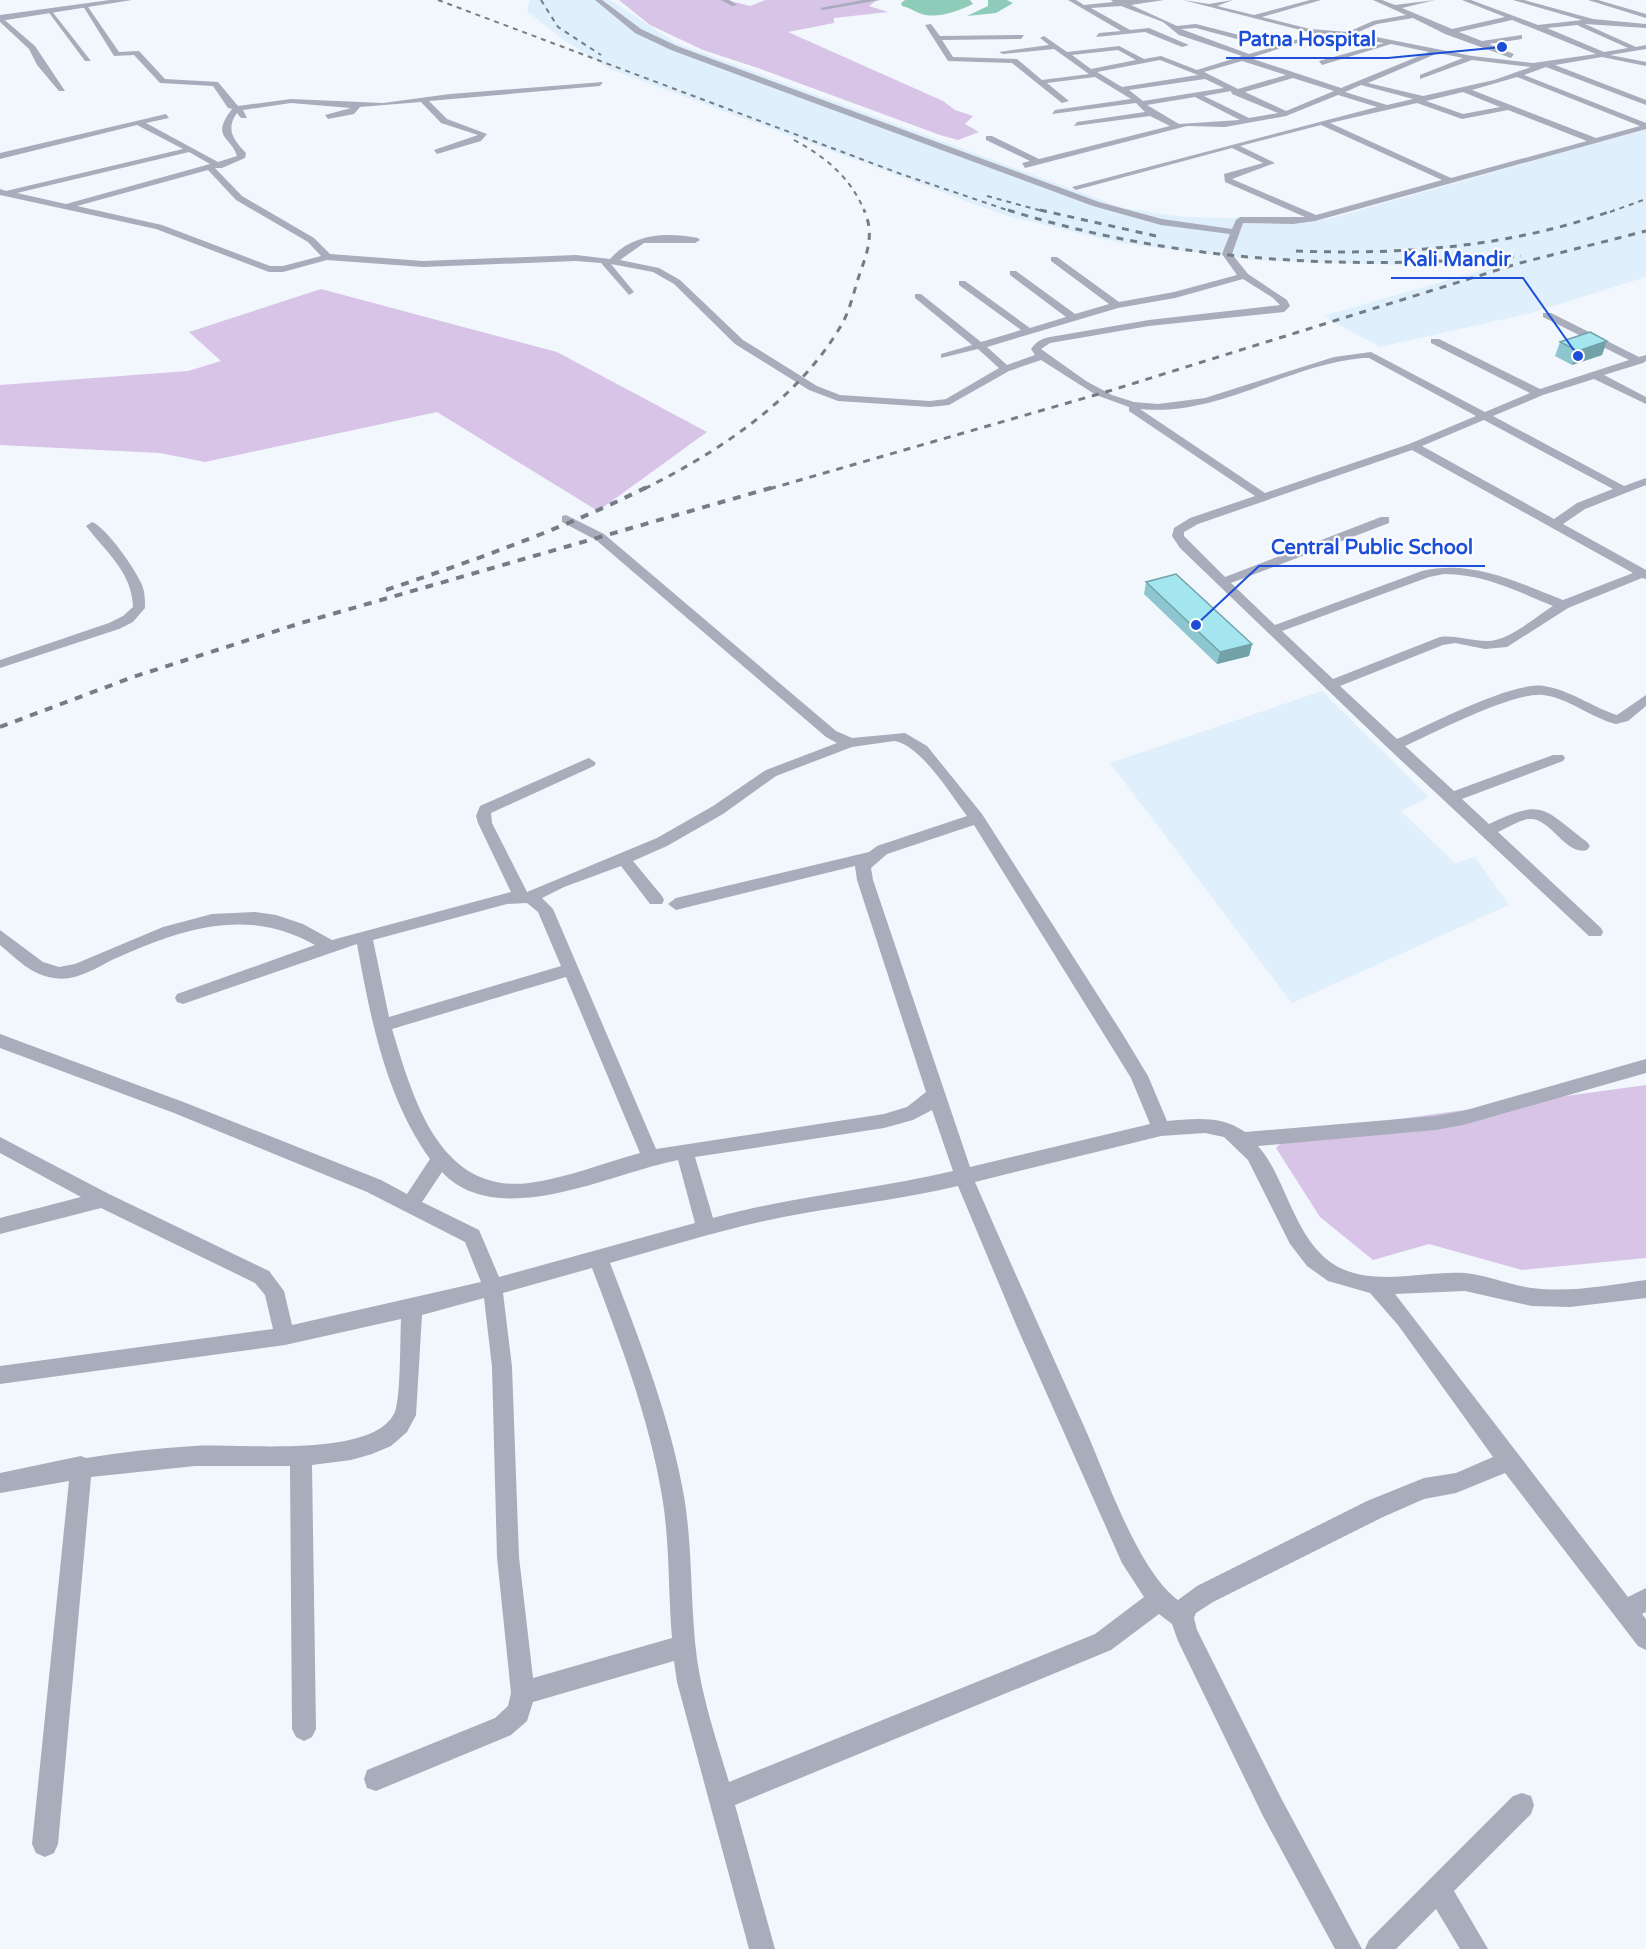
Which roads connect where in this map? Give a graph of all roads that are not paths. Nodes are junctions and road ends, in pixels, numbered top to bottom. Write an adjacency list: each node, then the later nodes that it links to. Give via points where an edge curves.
1 (128, 0): 17 (street)
2 (598, 0): 139 (street, via 638,31 674,48 1096,204 1161,222)
3 (724, 0): 20 (street)
4 (877, 0): 26 (street)
5 (1071, 0): 25 (street)
6 (1114, 0): 21 (street)
7 (1161, 0): 21 (street)
8 (1186, 0): 23 (street)
9 (1230, 0): 23 (street)
10 (1318, 0): 33 (street)
11 (1379, 0): 27 (street)
12 (1432, 0): 27 (street)
13 (1465, 0): 35 (street)
14 (1516, 0): 28 (street)
15 (1561, 0): 28 (street)
16 (1591, 0): 18 (street)
17 (97, 2): 22 (street)
18 (1600, 2): 24 (street); 31 (street)
19 (1626, 3): 24 (street)
20 (734, 4)
21 (1122, 4): 25 (street); 41 (street, via 1165,21)
22 (86, 6): 29 (street); 82 (street, via 117,54 136,53)
23 (1209, 6): 33 (street)
24 (1616, 6): 32 (street)
25 (1082, 7): 42 (street)
26 (823, 8)
27 (1393, 8): 30 (street)
28 (1541, 8): 31 (street)
29 (49, 11): 34 (street); 66 (street)
30 (1411, 15): 43 (street); 45 (street, via 1375,22)
31 (1570, 16): 36 (street)
32 (1646, 16)
33 (1252, 17): 44 (street)
34 (0, 18): 88 (street, via 32,48)
35 (1511, 18): 40 (street); 43 (street)
36 (1593, 21): 37 (street); 39 (street)
37 (1577, 23): 40 (street); 58 (street)
38 (929, 25): 50 (street)
39 (1646, 26)
40 (1537, 27): 62 (street)
41 (1173, 29): 56 (street, via 1190,25); 64 (street)
42 (1128, 31): 46 (street); 55 (street, via 1146,30)
43 (1448, 32): 53 (street)
44 (1328, 33): 45 (street); 56 (street)
45 (1349, 34): 52 (street)
46 (1099, 35)
47 (968, 37): 48 (street); 50 (street); 67 (street)
48 (1022, 37)
49 (1520, 37): 53 (street)
50 (938, 38): 67 (street, via 951,59)
51 (1044, 38): 54 (street)
52 (1392, 43): 59 (street); 70 (street)
53 (1479, 44): 72 (street)
54 (1053, 47): 60 (street); 61 (street)
55 (1191, 47)
56 (1276, 47): 64 (street)
57 (1646, 47): 58 (street)
58 (1636, 49): 62 (street)
59 (1436, 51): 65 (street); 84 (street)
60 (1003, 52)
61 (1064, 54): 68 (street, via 1119,48); 75 (street)
62 (1598, 54): 71 (street); 73 (street)
63 (1211, 55): 69 (street)
64 (1247, 57): 69 (street); 80 (street)
65 (1472, 58): 72 (street); 81 (street)
66 (88, 59)
67 (993, 60): 77 (street, via 1014,61)
68 (1142, 61): 75 (street); 78 (street, via 1166,58)
69 (1231, 63): 78 (street)
70 (1322, 63)
71 (1646, 64)
72 (1533, 65): 73 (street)
73 (1545, 65): 79 (street); 96 (street)
74 (1052, 71): 75 (street)
75 (1090, 71): 83 (street); 95 (street)
76 (1042, 72): 77 (street)
77 (1031, 73): 83 (street)
78 (1200, 74): 85 (street); 95 (street)
79 (1518, 75): 89 (street); 119 (street)
80 (1291, 76): 90 (street); 92 (street)
81 (1423, 77)
82 (163, 81): 91 (street); 106 (street, via 214,84)
83 (1041, 82): 100 (street)
84 (1361, 82): 87 (street); 92 (street)
85 (1216, 83): 90 (street); 95 (street)
86 (600, 84): 99 (street)
87 (1382, 88): 97 (street); 98 (street)
88 (62, 89)
89 (1464, 89): 98 (street); 105 (street)
90 (1233, 90): 94 (street); 109 (street)
91 (177, 91)
92 (1340, 92): 97 (street); 109 (street)
93 (1646, 94): 96 (street)
94 (1197, 95): 95 (street); 114 (street)
95 (1132, 96): 100 (street); 107 (street); 108 (street)
96 (1633, 97): 101 (street)
97 (1357, 98): 104 (street)
98 (1419, 99): 104 (street); 105 (street, via 1462,117)
99 (423, 100): 102 (street); 128 (street, via 444,121 483,134)
100 (1065, 102): 103 (street)
101 (1646, 103)
102 (353, 105): 106 (street, via 291,101); 112 (street, via 356,109 351,112)
103 (1047, 105)
104 (1387, 107): 115 (street)
105 (1509, 107): 124 (street)
106 (237, 108): 113 (street); 133 (street, via 226,122 226,133 231,145 243,155)
107 (1054, 112)
108 (1151, 113): 117 (street); 120 (street)
109 (1286, 114): 114 (street)
110 (1194, 115): 118 (street)
111 (166, 116): 116 (street)
112 (328, 117)
113 (246, 118)
114 (1248, 121): 118 (street)
115 (1322, 122): 121 (street); 125 (street)
116 (137, 123): 127 (street); 130 (street)
117 (1077, 124)
118 (1216, 124): 120 (street); 125 (street)
119 (1646, 126): 124 (street)
120 (1179, 127): 131 (street)
121 (1338, 130): 122 (street); 134 (street)
122 (1328, 132)
123 (989, 138): 131 (street)
124 (1593, 140): 134 (street)
125 (1237, 145): 129 (street); 135 (street)
126 (1262, 149): 129 (street)
127 (191, 150): 133 (street); 136 (street)
128 (437, 152)
129 (1251, 152): 138 (street, via 1271,163 1233,173 1227,176 1228,180)
130 (0, 156)
131 (1038, 162): 132 (street)
132 (1025, 165)
133 (215, 167): 137 (street); 141 (street, via 239,198 311,240)
134 (1451, 181): 138 (street)
135 (1076, 187)
136 (3, 192): 137 (street)
137 (68, 207): 141 (street, via 159,227 264,268 283,269)
138 (1315, 218): 139 (street, via 1240,220)
139 (1235, 232): 146 (street, via 1227,254 1233,267)
140 (695, 240): 144 (street, via 637,240 623,248)
141 (327, 257): 142 (street, via 423,264)
142 (602, 259): 144 (street); 148 (street)
143 (1053, 259): 150 (street)
144 (614, 260): 159 (street, via 656,270 677,282 739,342 813,388 838,398 940,404 961,397)
145 (1013, 273): 152 (street)
146 (1244, 276): 150 (street, via 1175,295); 157 (street, via 1278,297 1285,306 1266,313 1149,323 1050,340 1036,349)
147 (962, 283): 153 (street)
148 (628, 292)
149 (918, 296): 155 (street)
150 (1117, 305): 152 (street)
151 (1547, 315): 158 (street)
152 (1072, 317): 153 (street)
153 (1028, 331): 155 (street)
154 (1435, 341): 161 (street)
155 (978, 346): 156 (street); 159 (street)
156 (945, 356)
157 (1042, 356): 159 (street); 163 (street, via 1101,394)
158 (1643, 360): 160 (street)
159 (1005, 369)
160 (1597, 376): 161 (street); 162 (street)
161 (1539, 393): 164 (street)
162 (1646, 400)
163 (1125, 403): 164 (street, via 1147,409 1190,406 1284,375 1364,355 1389,363); 168 (street)
164 (1485, 415): 165 (street); 167 (street)
165 (1413, 446): 168 (street); 171 (street)
166 (1646, 481): 167 (street)
167 (1623, 490): 171 (street, via 1581,506)
168 (1264, 497): 174 (street, via 1194,521 1178,531 1184,544)
169 (566, 519): 180 (street, via 600,537 831,734)
170 (1385, 520): 174 (street)
171 (1556, 523): 173 (street)
172 (92, 526): 177 (street, via 132,575 139,608 114,626)
173 (1644, 574): 175 (street)
174 (1223, 582): 176 (street)
175 (1563, 605): 176 (street, via 1486,575 1447,569); 178 (street, via 1502,644 1440,641)
176 (1273, 630): 178 (street)
177 (0, 664)
178 (1331, 685): 181 (street)
179 (1646, 699): 181 (street, via 1616,720 1535,690)
180 (850, 743): 185 (street, via 894,737 915,742); 189 (street, via 771,773 694,824)
181 (1395, 746): 184 (street)
182 (1558, 758): 184 (street)
183 (589, 763): 190 (street, via 499,802 483,816)
184 (1450, 798): 186 (street)
185 (977, 818): 188 (street, via 882,850); 203 (street, via 1139,1076)
186 (1486, 832): 187 (street, via 1524,814 1540,814); 193 (street)
187 (1582, 846)
188 (872, 857): 192 (street); 202 (street, via 863,866 865,880)
189 (623, 859): 190 (street); 191 (street)
190 (526, 896): 195 (street); 197 (street, via 538,900 545,909)
191 (657, 900)
192 (676, 904)
193 (1594, 932)
194 (0, 936): 196 (street, via 36,967 55,973 74,970 143,940 190,926 248,918 297,927)
195 (364, 937): 196 (street); 199 (street)
196 (330, 946): 198 (street)
197 (571, 969): 199 (street); 208 (street)
198 (183, 998)
199 (383, 1025): 207 (street, via 410,1108)
200 (0, 1041): 211 (street, via 180,1108 374,1186)
201 (1646, 1066): 204 (street, via 1463,1118)
202 (935, 1092): 206 (street, via 930,1103 919,1110 884,1121); 209 (street)
203 (1161, 1130): 204 (street, via 1205,1126 1228,1130); 209 (street)
204 (1242, 1140): 215 (street, via 1256,1155 1297,1238 1314,1260 1335,1275)
205 (0, 1144): 210 (street)
206 (685, 1153): 208 (street); 213 (street)
207 (441, 1158): 208 (street, via 454,1172 473,1183 512,1192); 211 (street)
208 (651, 1158)
209 (964, 1177): 213 (street, via 908,1190 804,1205); 226 (street, via 1027,1328 1130,1555)
210 (102, 1200): 212 (street); 219 (street, via 262,1277 274,1291)
211 (410, 1205): 216 (street, via 472,1236)
212 (0, 1226)
213 (706, 1228): 214 (street)
214 (598, 1258): 216 (street); 230 (street, via 661,1437 674,1498)
215 (1376, 1286): 217 (street, via 1464,1282 1532,1297 1570,1298); 222 (street, via 1405,1319)
216 (493, 1287): 218 (street); 231 (street, via 502,1367 508,1557)
217 (1646, 1289)
218 (412, 1308): 219 (street); 221 (street, via 406,1415 396,1430 372,1444 336,1453)
219 (285, 1336): 220 (street)
220 (0, 1375)
221 (301, 1455): 223 (street, via 196,1456); 232 (street)
222 (1509, 1461): 227 (street); 228 (street, via 1456,1483 1424,1489 1365,1514 1205,1594 1188,1605)
223 (81, 1466): 224 (street); 236 (street)
224 (0, 1483)
225 (1646, 1599): 227 (street)
226 (1159, 1600): 228 (street); 234 (street, via 1103,1642)
227 (1626, 1611): 229 (street)
228 (1182, 1617): 239 (street, via 1186,1633 1272,1807)
229 (1646, 1638)
230 (682, 1647): 231 (street); 234 (street)
231 (523, 1693): 233 (street, via 519,1713 503,1727)
232 (304, 1729)
233 (376, 1779)
234 (721, 1798): 238 (street)
235 (1522, 1805): 237 (street)
236 (45, 1844)
237 (1438, 1889): 240 (street); 241 (street)
238 (762, 1949)
239 (1349, 1949)
240 (1377, 1949)
241 (1475, 1949)

